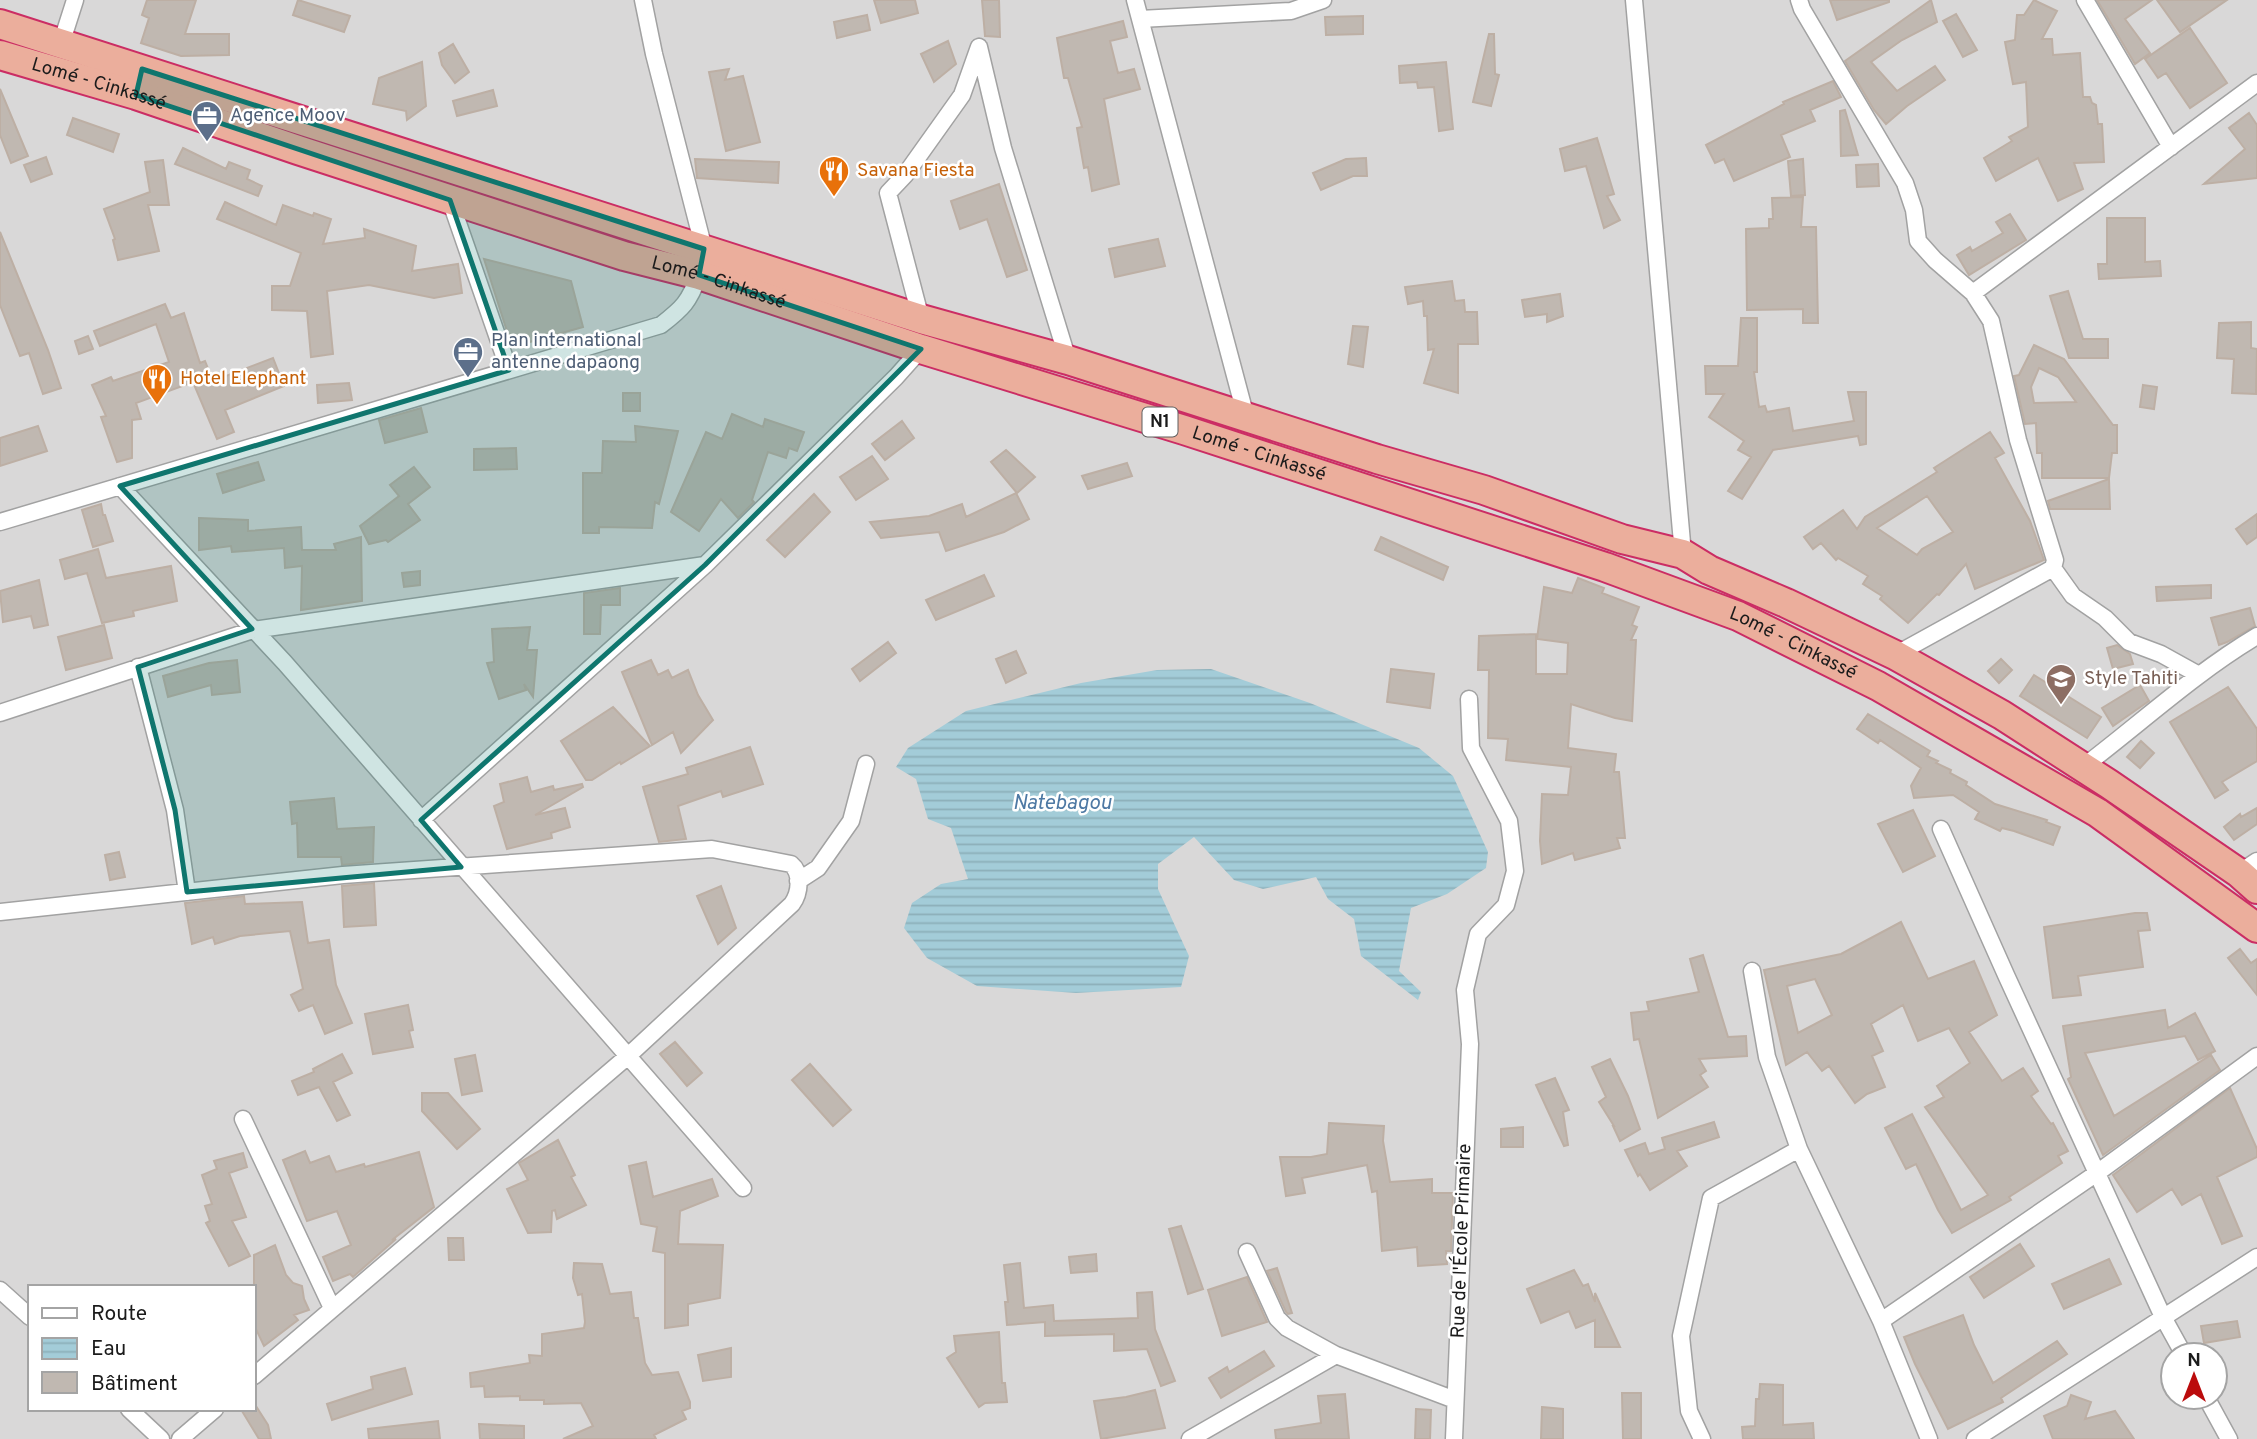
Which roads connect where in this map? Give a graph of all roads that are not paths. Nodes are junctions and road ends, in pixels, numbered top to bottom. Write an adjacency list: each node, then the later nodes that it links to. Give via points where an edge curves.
1 (75, 0): 10 (street)
2 (643, 0): 16 (street)
3 (1135, 0): 8 (street)
4 (1634, 0): 25 (street)
5 (1799, 0): 17 (street, via 1905,183 1918,241)
6 (2085, 0): 14 (street)
7 (1319, 1): 8 (street, via 1291,11)
8 (1140, 19): 22 (street)
9 (0, 24): 10 (highway, Lomé - Cinkassé / N1)
10 (61, 44): 12 (highway, Lomé - Cinkassé / N1)
11 (0, 55): 12 (highway, Lomé - Cinkassé / N1)
12 (139, 82): 15 (highway, Lomé - Cinkassé / N1); 16 (highway, Lomé - Cinkassé / N1)
13 (2257, 83): 14 (street)
14 (2171, 147): 17 (street)
15 (450, 200): 16 (highway, Lomé - Cinkassé / N1, via 624,256); 21 (street)
16 (701, 262): 18 (highway, Lomé - Cinkassé / N1); 19 (highway, Lomé - Cinkassé / N1); 21 (street, via 690,298 661,325)
17 (1973, 293): 27 (street, via 1991,321)
18 (922, 319): 20 (highway, Lomé - Cinkassé / N1); 20 (street, via 888,193 962,95 979,47 1003,148)
19 (921, 349): 26 (street); 44 (highway, Lomé - Cinkassé / N1, via 1605,566 1738,616 1878,686 2098,813)
20 (1068, 360): 22 (highway, Lomé - Cinkassé / N1)
21 (509, 370): 23 (street)
22 (1246, 417): 25 (highway, Lomé - Cinkassé / N1, via 1485,490 1622,539)
23 (120, 486): 24 (street); 28 (street)
24 (0, 522)
25 (1683, 554): 30 (highway, Lomé - Cinkassé / N1)
26 (705, 565): 28 (street); 37 (street)
27 (2053, 568): 30 (street); 32 (street, via 2073,596 2129,642)
28 (253, 630): 31 (street); 37 (street)
29 (2257, 636): 32 (street)
30 (1895, 655): 36 (highway, Lomé - Cinkassé / N1)
31 (138, 667): 34 (street); 42 (street, via 175,810)
32 (2199, 675): 36 (street)
33 (1469, 699): 62 (street, Rue de l'École Primaire, via 1471,748 1509,821 1515,871 1506,905 1478,934 1465,990 1470,1044)
34 (0, 713)
35 (866, 764): 41 (street, via 851,821 818,868)
36 (2083, 767): 40 (highway, Lomé - Cinkassé / N1)
37 (421, 820): 39 (street)
38 (1941, 828): 50 (street)
39 (461, 867): 41 (street, via 712,849 791,864); 42 (street); 46 (street)
40 (2251, 874)
41 (798, 881): 46 (street, via 792,904)
42 (187, 892): 43 (street)
43 (0, 912)
44 (2257, 928)
45 (1752, 971): 49 (street, via 1767,1057)
46 (628, 1056): 51 (street); 55 (street)
47 (2257, 1056): 50 (street)
48 (243, 1119): 55 (street)
49 (1799, 1149): 58 (street); 70 (street, via 1711,1198 1681,1336 1689,1411)
50 (2097, 1173): 57 (street); 58 (street)
51 (743, 1188)
52 (1247, 1252): 60 (street, via 1281,1324)
53 (2257, 1257): 57 (street)
54 (0, 1290): 56 (street)
55 (332, 1308): 61 (street)
56 (28, 1315)
57 (2163, 1317): 59 (street); 72 (street)
58 (1881, 1321): 71 (street)
59 (2176, 1341)
60 (1336, 1355): 62 (street); 68 (street)
61 (256, 1374)
62 (1455, 1400): 69 (street, Rue de l'École Primaire)
63 (131, 1411): 66 (street)
64 (213, 1411): 67 (street)
65 (2214, 1411): 73 (street)
66 (161, 1439)
67 (180, 1439)
68 (1190, 1439)
69 (1454, 1439)
70 (1702, 1439)
71 (1929, 1439)
72 (1975, 1439)
73 (2229, 1439)

